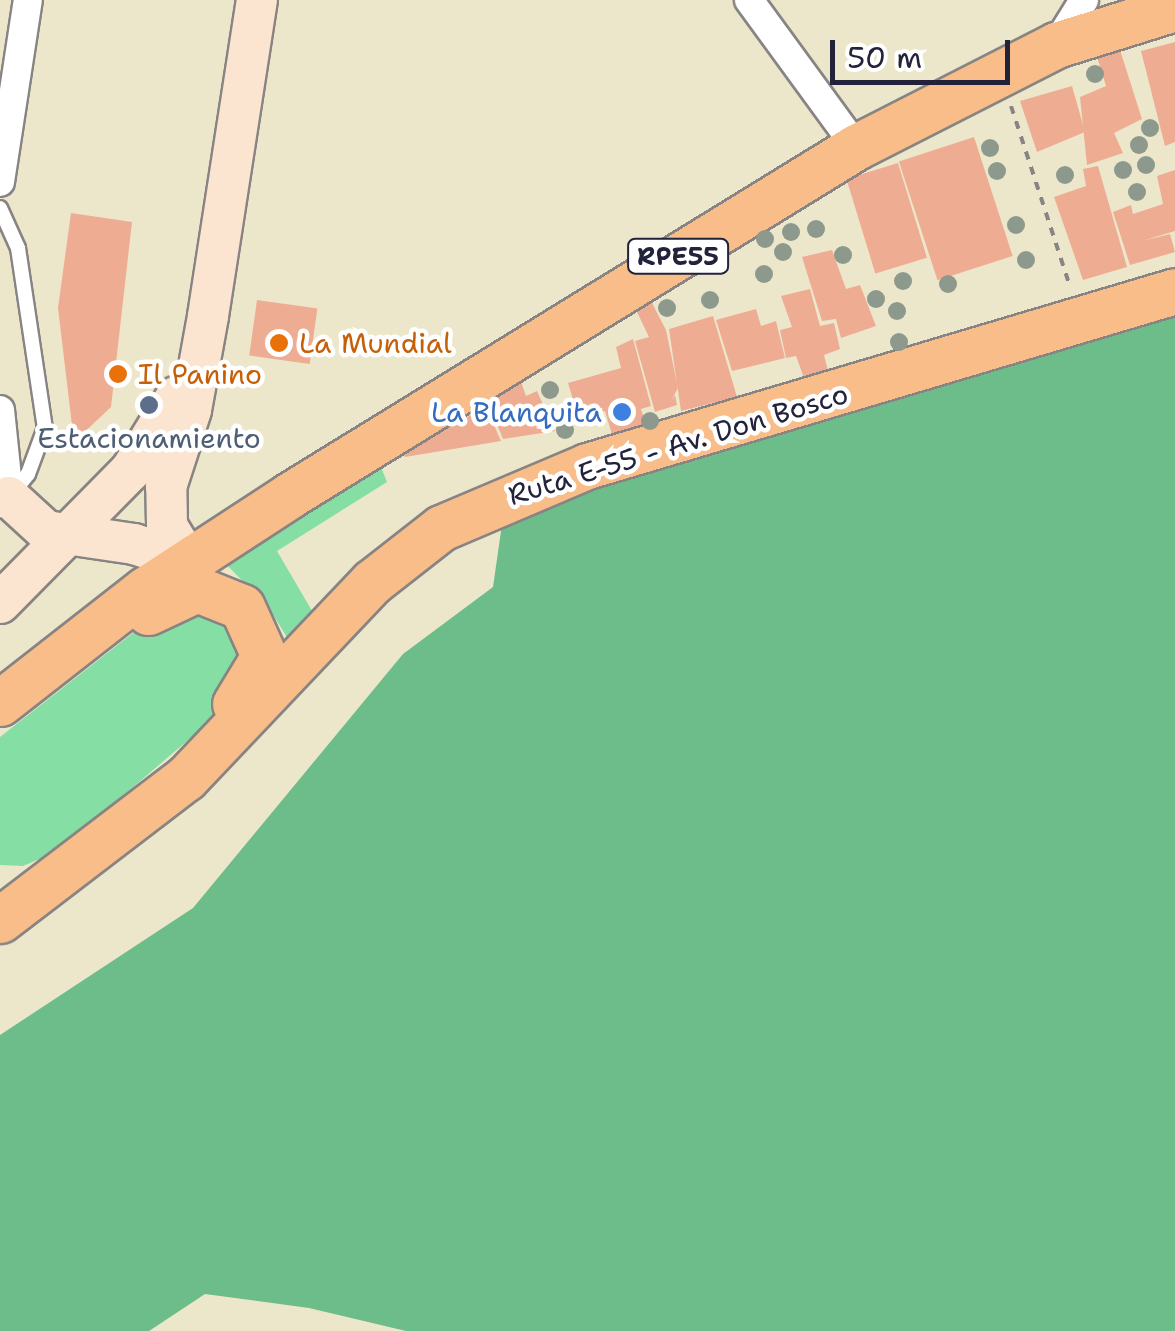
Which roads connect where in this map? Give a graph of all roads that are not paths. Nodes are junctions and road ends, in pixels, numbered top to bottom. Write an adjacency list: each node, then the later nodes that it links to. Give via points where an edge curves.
1 (28, 0): 7 (street)
2 (257, 0): 12 (street)
3 (749, 0): 8 (street)
4 (1084, 0): 6 (street)
5 (1175, 8): 6 (main road, RPE55)
6 (1056, 45): 8 (main road, RPE55)
7 (3, 141): 9 (street)
8 (856, 148): 16 (main road, RPE55)
9 (0, 182)
10 (0, 208): 14 (lane, via 18,248 45,428 28,474)
11 (1175, 291): 21 (main road, Ruta E-55 - Av. Don Bosco, via 587,466 480,508 418,544 372,582)
12 (201, 350): 15 (street, via 144,453); 16 (street, via 164,503 173,542)
13 (0, 410): 14 (street)
14 (5, 500): 15 (street, via 35,526)
15 (64, 534): 16 (street); 17 (street)
16 (196, 557): 18 (main road); 19 (main road, RPE55)
17 (0, 602)
18 (242, 607): 19 (main road, RPE55, via 210,592 186,590 142,616); 21 (main road, via 264,656 256,680 228,713)
19 (104, 620): 20 (main road, RPE55)
20 (0, 703)
21 (219, 748): 22 (main road, Ruta E-55 - Av. Don Bosco)
22 (118, 836): 23 (main road, via 77,844 27,878); 24 (main road, Ruta E-55 - Av. Don Bosco)
23 (0, 884)
24 (0, 920)

